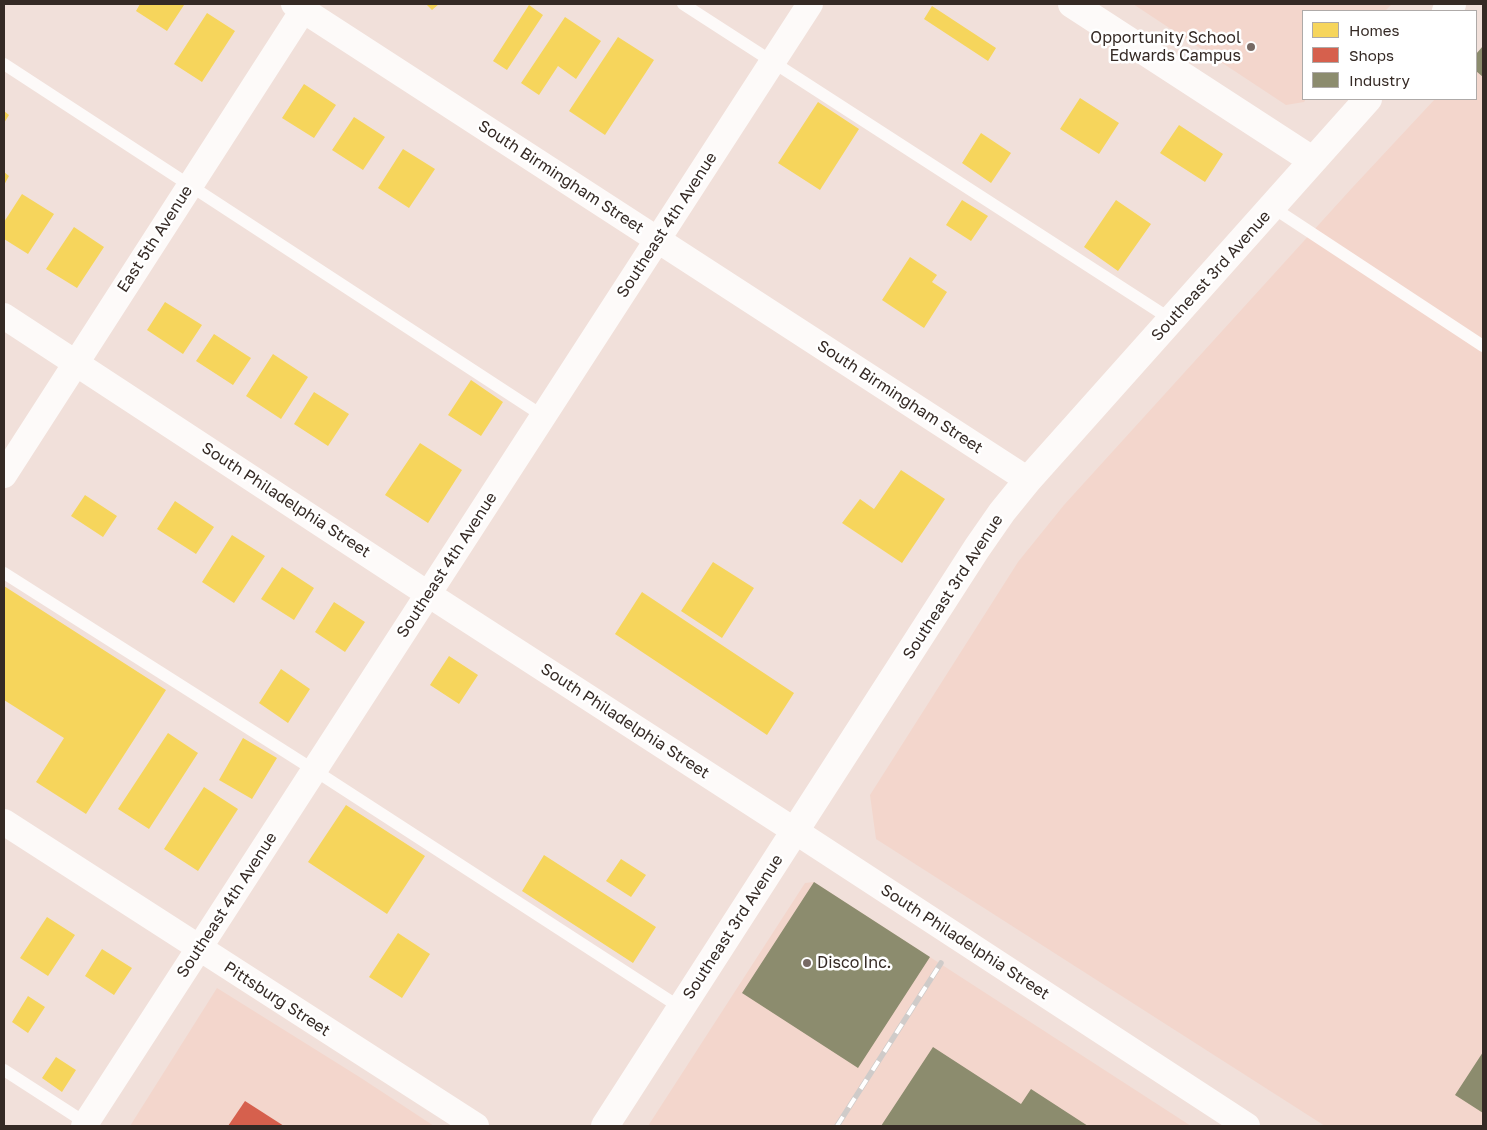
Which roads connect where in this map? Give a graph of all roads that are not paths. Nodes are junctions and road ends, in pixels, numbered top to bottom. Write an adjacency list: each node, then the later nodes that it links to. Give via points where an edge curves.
1 (683, 4): 5 (lane)
2 (810, 4): 5 (street, Southeast 4th Avenue)
3 (1072, 4): 8 (main road)
4 (302, 6): 9 (street, East 5th Avenue); 11 (street, South Birmingham Street)
5 (773, 62): 11 (street, Southeast 4th Avenue); 13 (lane)
6 (4, 64): 9 (lane)
7 (1367, 100): 8 (main road, Southeast 3rd Avenue)
8 (1312, 160): 10 (main road, Southeast 3rd Avenue)
9 (190, 185): 15 (street, East 5th Avenue); 16 (lane)
10 (1272, 207): 13 (main road, Southeast 3rd Avenue); 14 (lane)
11 (658, 240): 16 (street, Southeast 4th Avenue); 18 (street, South Birmingham Street)
12 (4, 316): 15 (street, South Philadelphia Street)
13 (1172, 320): 18 (main road, Southeast 3rd Avenue)
14 (1483, 346)
15 (76, 362): 17 (street, East 5th Avenue); 20 (street, South Philadelphia Street)
16 (543, 416): 20 (street, Southeast 4th Avenue)
17 (4, 475)
18 (1028, 480): 23 (main road, Southeast 3rd Avenue, via 977,548)
19 (4, 573): 21 (lane)
20 (428, 594): 21 (street, Southeast 4th Avenue); 23 (street, South Philadelphia Street)
21 (314, 770): 24 (street, Southeast 4th Avenue); 25 (lane)
22 (4, 822): 24 (street, Pittsburg Street)
23 (795, 831): 25 (main road, Southeast 3rd Avenue); 27 (street, South Philadelphia Street)
24 (199, 948): 28 (street, Southeast 4th Avenue); 29 (street, Pittsburg Street)
25 (681, 1008): 30 (main road, Southeast 3rd Avenue)
26 (4, 1070): 28 (lane)
27 (1236, 1123)
28 (85, 1125)
29 (476, 1126)
30 (605, 1126)

